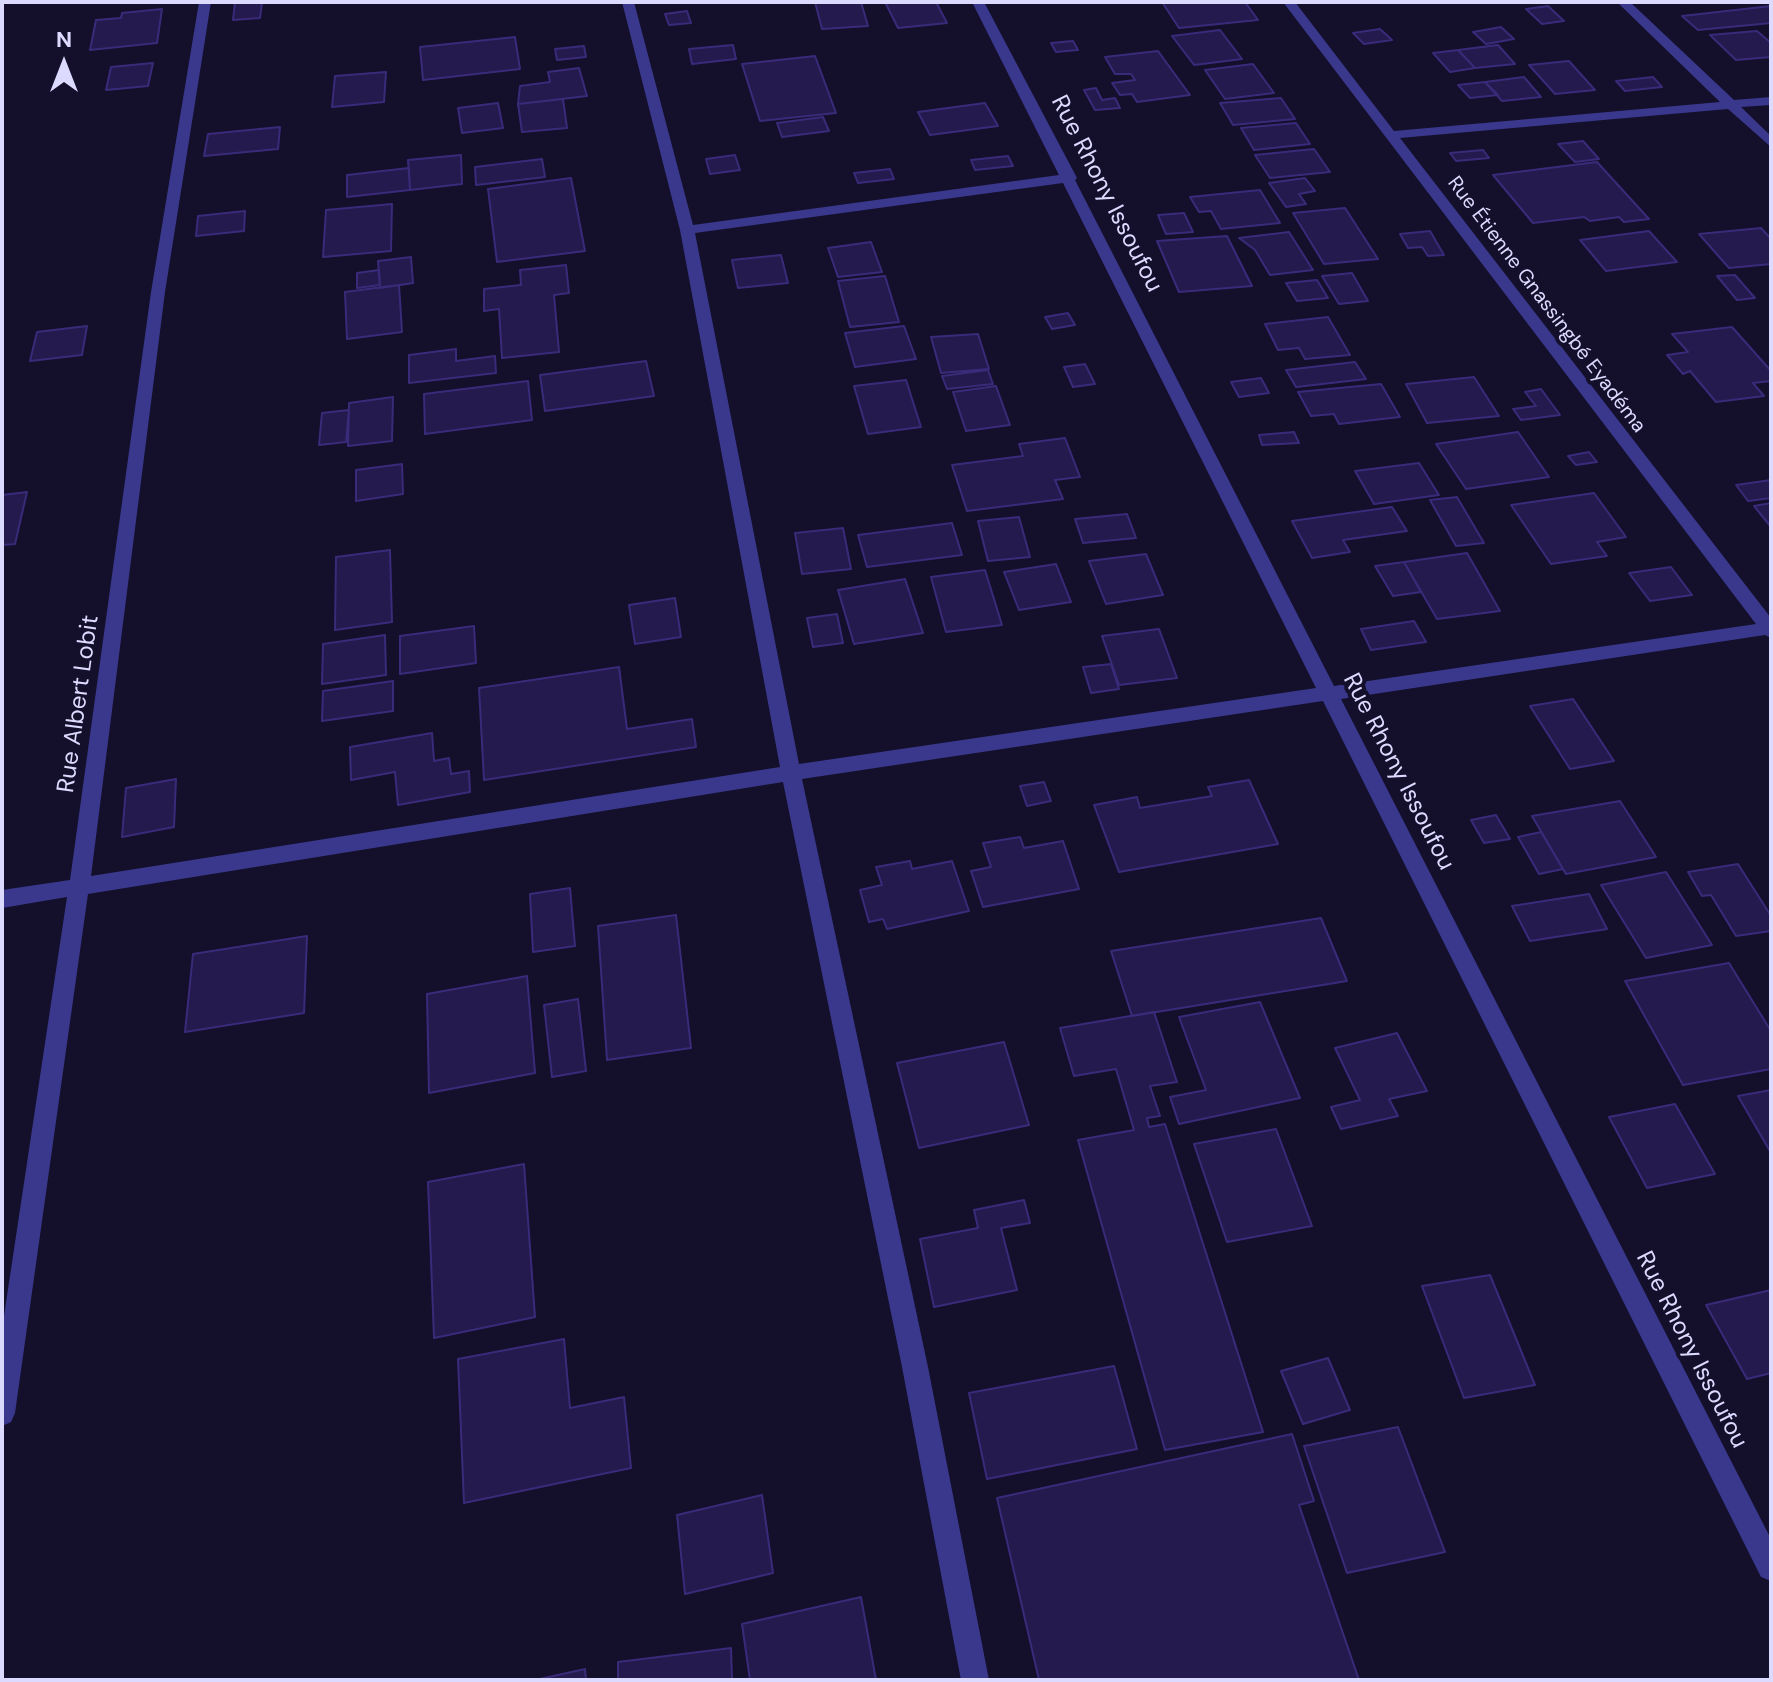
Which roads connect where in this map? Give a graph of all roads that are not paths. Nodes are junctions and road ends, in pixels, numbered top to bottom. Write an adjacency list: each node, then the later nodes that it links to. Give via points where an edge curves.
1 (205, 2): 15 (street, Rue Albert Lobit, via 158,292)
2 (628, 2): 11 (street)
3 (978, 2): 10 (street, Rue Rhony Issoufou)
4 (1289, 2): 8 (street, Rue Étienne Gnassingbé Eyadéma)
5 (1623, 2): 7 (street)
6 (1771, 101): 7 (street)
7 (1731, 105): 8 (street); 9 (street)
8 (1390, 135): 12 (street, Rue Étienne Gnassingbé Eyadéma)
9 (1771, 143)
10 (1070, 178): 11 (street); 13 (street, Rue Rhony Issoufou)
11 (687, 230): 14 (street)
12 (1770, 630): 13 (street)
13 (1330, 695): 14 (street); 18 (street, Rue Rhony Issoufou)
14 (791, 773): 15 (street); 19 (street)
15 (79, 888): 16 (street); 17 (street, Rue Albert Lobit)
16 (2, 899)
17 (2, 1413)
18 (1771, 1567)
19 (975, 1680)

